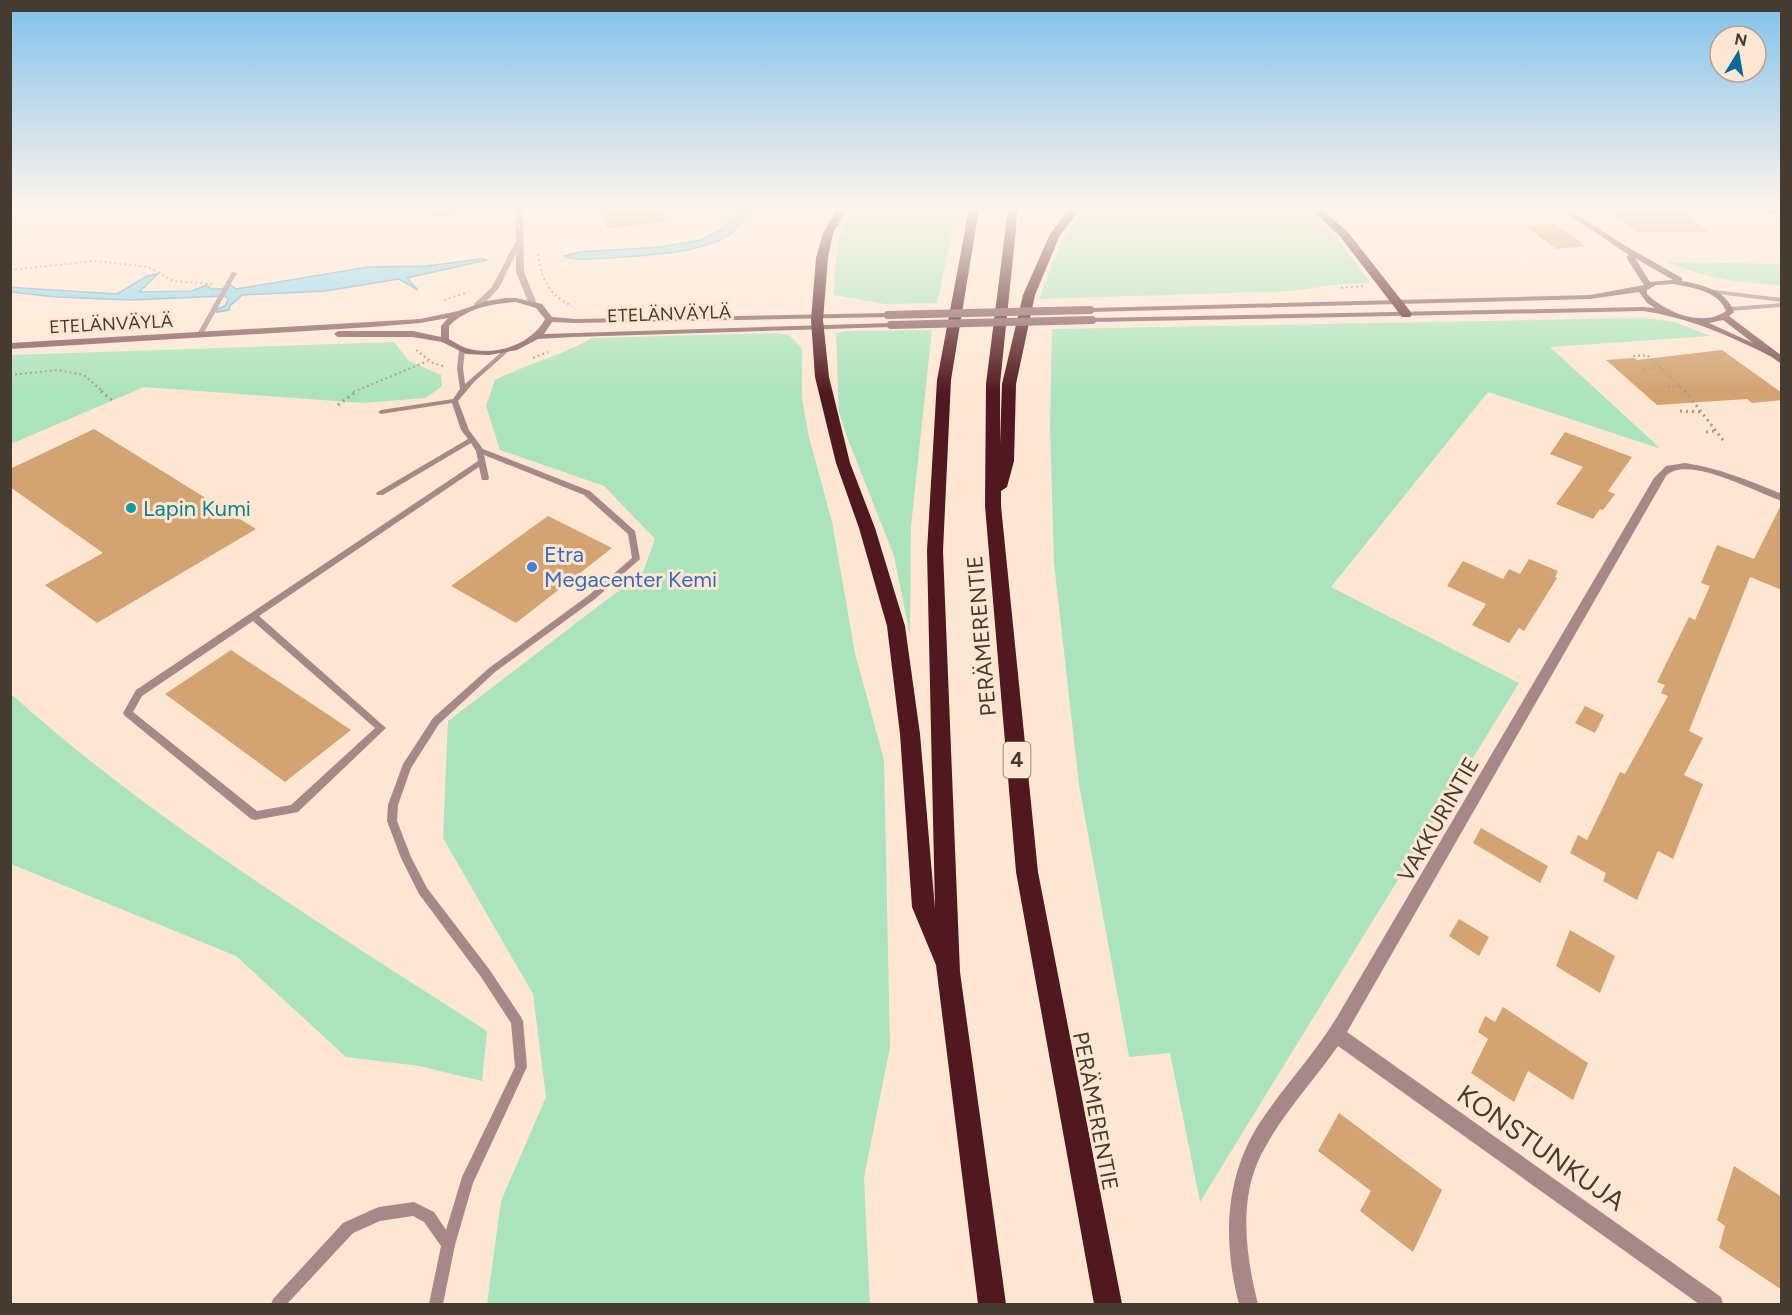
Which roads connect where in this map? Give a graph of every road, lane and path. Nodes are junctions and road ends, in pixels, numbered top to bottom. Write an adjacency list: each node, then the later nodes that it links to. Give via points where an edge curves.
1 (155, 270): 14 (path, via 173,281)
2 (504, 270): 21 (street, via 495,288)
3 (520, 270): 19 (street)
4 (542, 270): 22 (path, via 544,284 566,303)
5 (821, 270): 29 (highway)
6 (963, 270): 66 (highway, PERÄMERENTIE, via 944,380 934,551)
7 (1006, 270): 64 (highway, PERÄMERENTIE / 4, via 993,384)
8 (1039, 270): 64 (highway, via 1029,295 1009,384 1007,461)
9 (1371, 270): 18 (highway)
10 (1639, 270): 15 (main road)
11 (1661, 270): 13 (main road)
12 (234, 273): 14 (lane)
13 (1685, 284): 15 (main road, ETELÄNVÄYLÄ, via 1663,282); 16 (main road)
14 (228, 285): 31 (lane)
15 (1646, 287): 18 (main road, ETELÄNVÄYLÄ, via 1590,297); 23 (main road, via 1643,294 1647,300)
16 (1709, 291): 17 (street); 24 (main road, via 1727,303)
17 (1782, 300)
18 (1394, 301): 26 (highway); 29 (main road, ETELÄNVÄYLÄ, bridge, via 888,315)
19 (533, 304): 21 (main road, ETELÄNVÄYLÄ, via 516,300); 27 (main road, via 544,310)
20 (1782, 305): 24 (street)
21 (477, 306): 25 (main road, ETELÄNVÄYLÄ)
22 (579, 308)
23 (1666, 312): 26 (main road, ETELÄNVÄYLÄ, via 1643,309); 28 (main road, ETELÄNVÄYLÄ)
24 (1728, 313): 28 (main road, via 1717,320); 38 (main road)
25 (459, 314): 30 (main road, ETELÄNVÄYLÄ, via 420,321); 33 (main road, via 445,326)
26 (1406, 314): 29 (main road, ETELÄNVÄYLÄ, bridge, via 891,325)
27 (549, 319): 29 (main road, ETELÄNVÄYLÄ); 32 (main road)
28 (1694, 319): 38 (main road)
29 (818, 321): 32 (main road, ETELÄNVÄYLÄ); 66 (highway, via 822,377 843,463 896,626 910,734 923,907)
30 (213, 335): 31 (main road, ETELÄNVÄYLÄ); 33 (main road, ETELÄNVÄYLÄ, via 412,334)
31 (199, 336): 34 (main road, ETELÄNVÄYLÄ)
32 (537, 337): 37 (main road)
33 (445, 339): 36 (main road)
34 (10, 346)
35 (413, 346): 40 (path)
36 (462, 350): 37 (main road); 48 (lane)
37 (507, 350): 48 (lane)
38 (1769, 353): 41 (main road)
39 (1633, 356): 42 (path, via 1647,356)
40 (429, 361): 43 (path); 51 (path, via 351,393)
41 (1782, 361)
42 (1661, 368): 44 (path); 46 (path)
43 (449, 369)
44 (1644, 369)
45 (10, 375): 50 (path, via 58,370 84,375)
46 (1682, 386): 47 (path); 54 (path)
47 (1668, 387)
48 (462, 388): 49 (lane)
49 (455, 401): 53 (lane); 57 (lane)
50 (114, 402)
51 (338, 405)
52 (1680, 411): 54 (path)
53 (381, 412)
54 (1702, 412): 55 (path)
55 (1716, 431): 56 (path); 58 (path)
56 (1706, 432)
57 (472, 439): 59 (lane); 62 (lane)
58 (1723, 441)
59 (480, 451): 60 (lane); 68 (lane, via 587,493 632,533 636,558 592,597 492,670 436,720 407,767 393,805 392,822 423,891 517,1021 520,1067 467,1182)
60 (482, 462): 61 (lane); 65 (lane)
61 (485, 478)
62 (380, 493)
63 (1782, 498): 67 (street, VAKKURINTIE, via 1701,469 1680,466 1664,471)
64 (993, 506): 72 (highway, PERÄMERENTIE / 4, via 1027,872)
65 (253, 616): 65 (lane, via 139,693 128,713 255,816 294,809 381,728)
66 (948, 972): 71 (highway, PERÄMERENTIE)
67 (1336, 1035): 73 (street, VAKKURINTIE, via 1258,1144 1247,1168 1237,1247); 74 (street, KONSTUNKUJA)
68 (448, 1245): 69 (lane, via 429,1217 414,1209 379,1214 348,1228); 70 (lane)
69 (278, 1305)
70 (436, 1305)
71 (992, 1305)
72 (1108, 1305)
73 (1248, 1305)
74 (1714, 1305)

